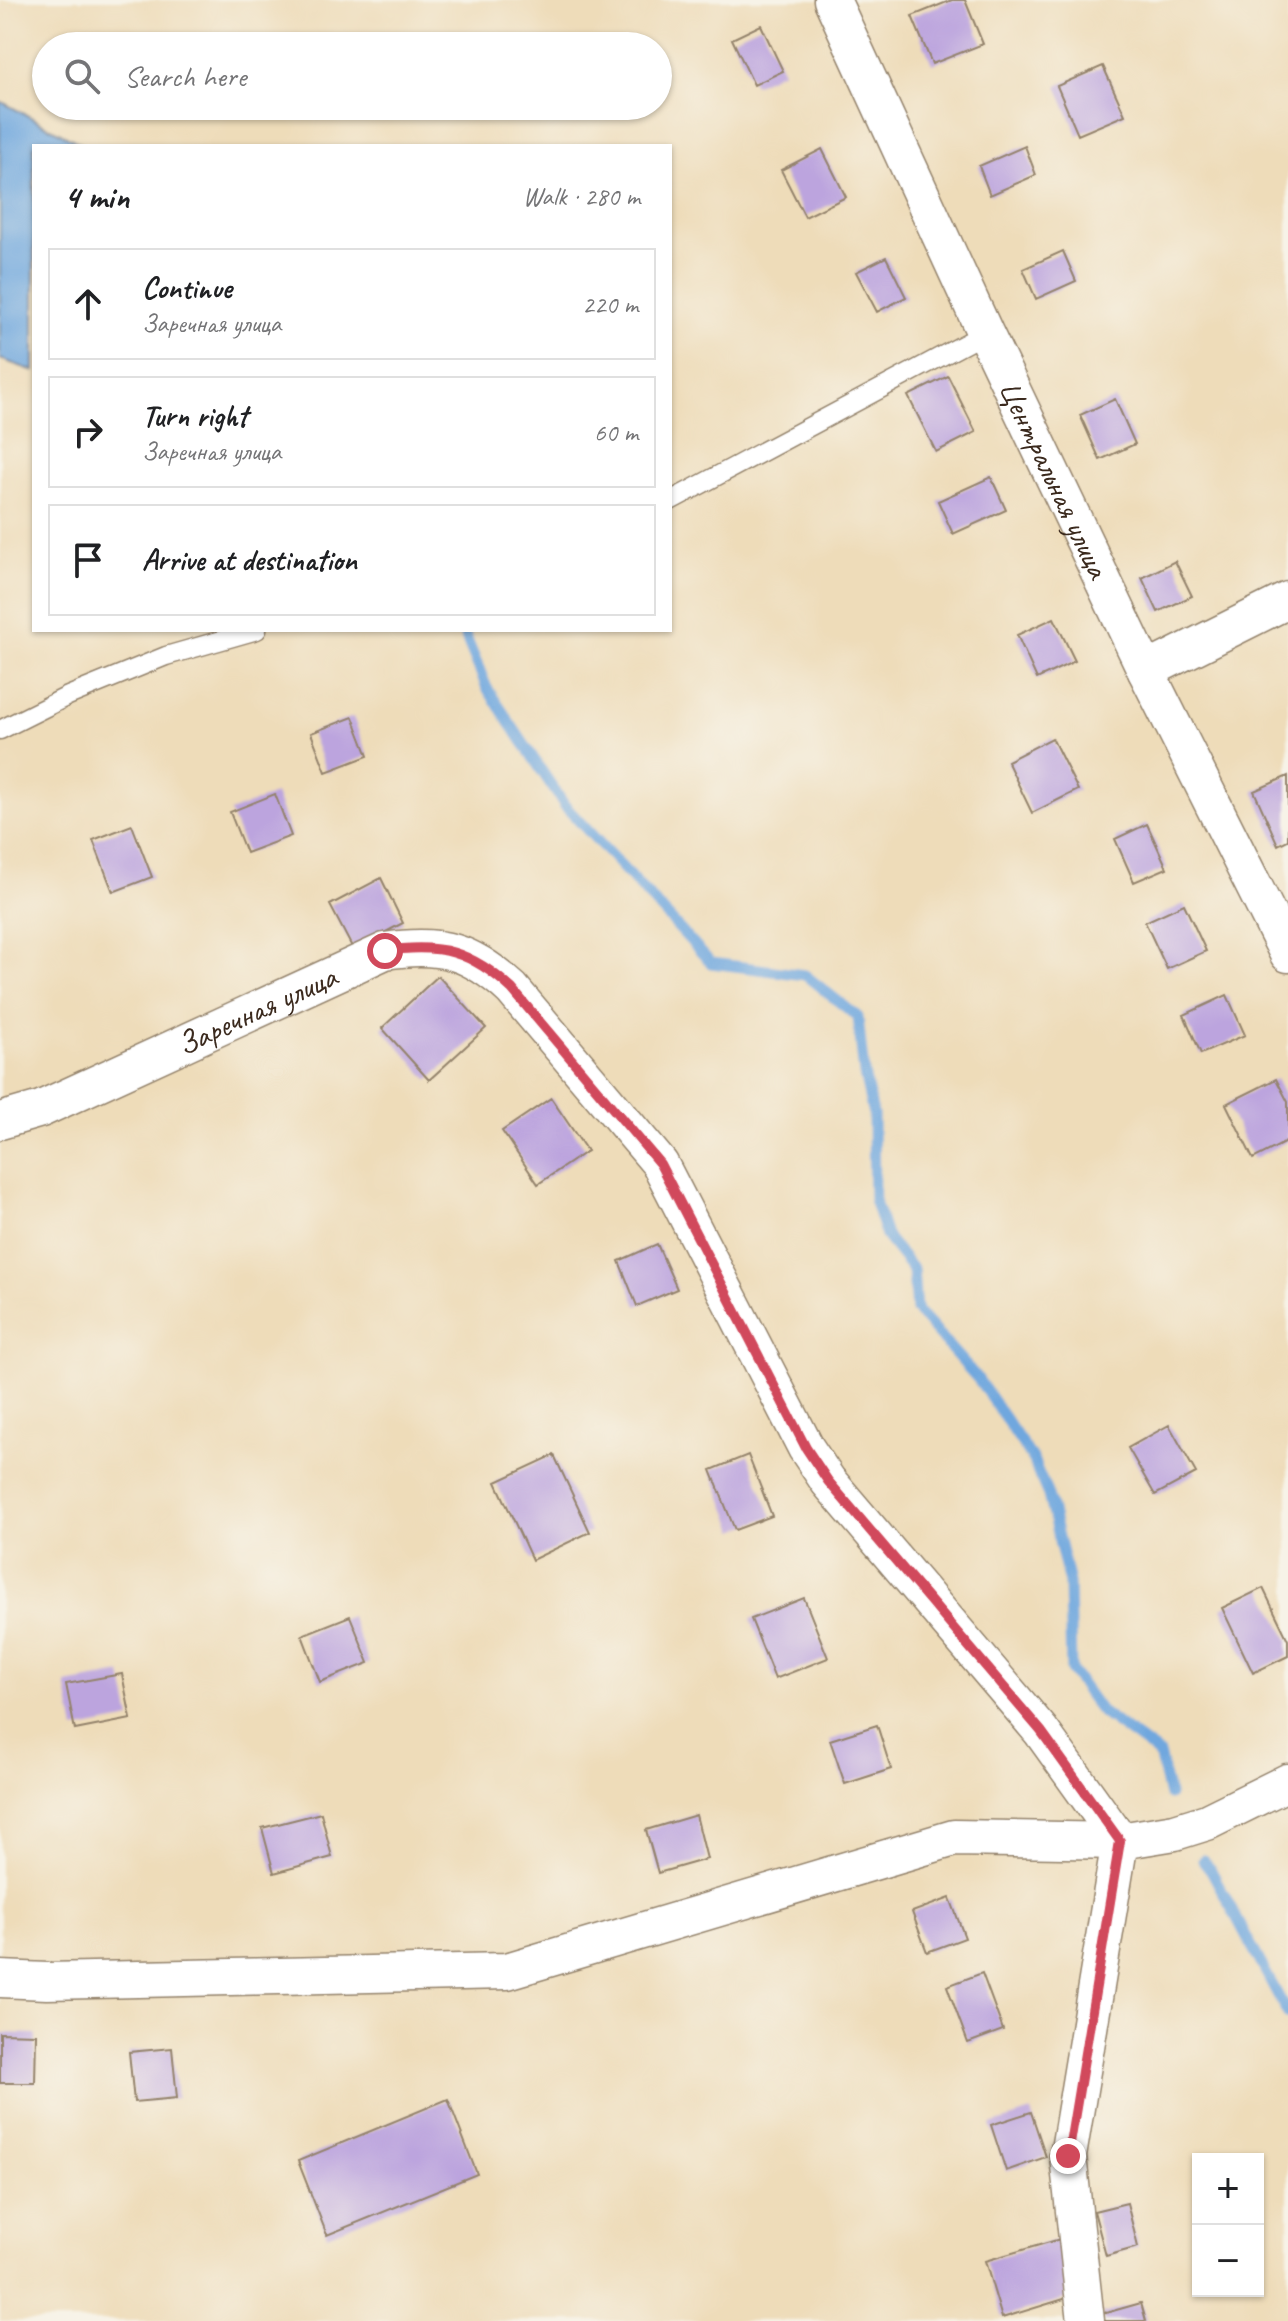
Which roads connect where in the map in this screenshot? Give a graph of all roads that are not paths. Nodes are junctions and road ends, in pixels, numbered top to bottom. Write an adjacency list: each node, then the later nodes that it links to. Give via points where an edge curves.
1 (832, 0): 2 (street, Центральная улица)
2 (985, 333): 3 (lane); 6 (street, Центральная улица)
3 (672, 500)
4 (1288, 600): 6 (street)
5 (250, 632): 7 (lane, via 166,656)
6 (1146, 671): 8 (street, Центральная улица)
7 (0, 730)
8 (1288, 954)
9 (0, 1121): 11 (street, Заречная улица, via 41,1109 385,951 440,948 490,969 660,1164 828,1481 1041,1731)
10 (1288, 1782): 11 (street, via 1207,1822)
11 (1120, 1841): 12 (street, via 954,1838 507,1971); 13 (street, via 1068,2156)
12 (0, 1979)
13 (1086, 2321)

